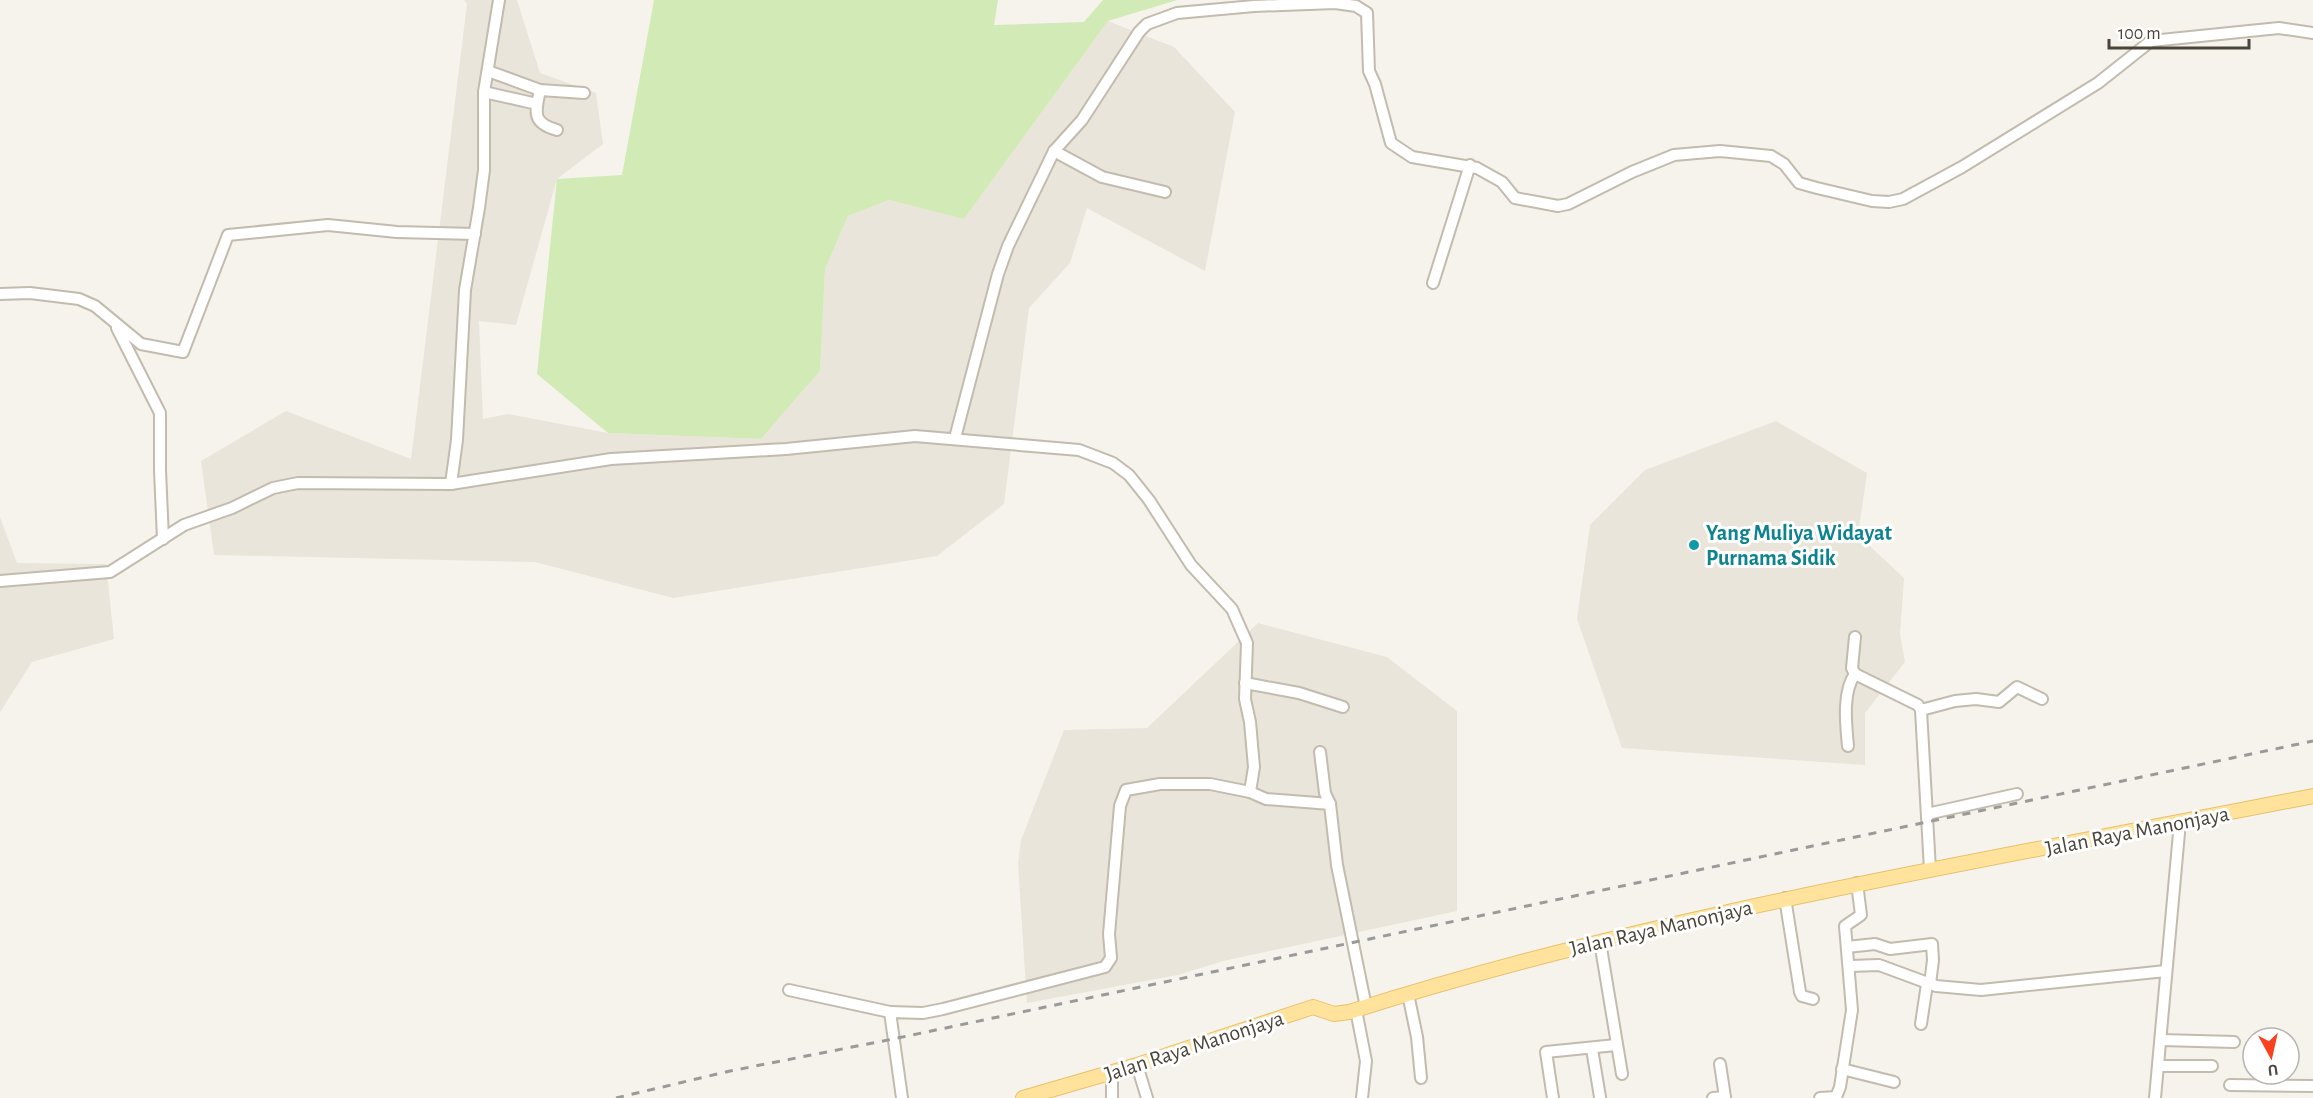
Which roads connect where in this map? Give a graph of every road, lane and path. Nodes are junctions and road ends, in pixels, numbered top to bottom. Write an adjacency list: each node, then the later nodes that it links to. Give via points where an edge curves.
1 (499, 0): 4 (street)
2 (1335, 1): 10 (street, via 1177,13 1147,24 1082,120); 11 (street, via 1368,13 1369,71 1391,143 1412,157)
3 (2313, 33): 11 (street, via 2279,28 2151,41 2098,83 1962,167 1903,199 1889,202 1799,183 1778,159 1749,153 1674,155 1558,206 1514,197 1502,182)
4 (488, 71): 5 (street); 6 (street)
5 (540, 90): 7 (street); 8 (street)
6 (484, 92): 8 (street); 13 (street, via 483,170)
7 (584, 93)
8 (537, 104): 9 (street, via 541,124)
9 (557, 130)
10 (1054, 151): 12 (street, via 1102,177); 17 (street, via 1002,259)
11 (1470, 165): 14 (street)
12 (1165, 192)
13 (476, 234): 16 (street, via 328,225 231,234 225,239 185,351 141,344); 18 (street, via 465,290)
14 (1433, 283)
15 (0, 294): 16 (street, via 71,297 95,306)
16 (112, 320): 19 (street, via 159,407)
17 (956, 438): 18 (street, via 915,436 786,449 611,459); 23 (street, via 1079,450 1113,463 1129,475 1191,565 1232,609 1247,643)
18 (451, 484): 19 (street, via 286,485 184,525)
19 (164, 539): 20 (street, via 110,572)
20 (0, 581)
21 (1855, 637): 22 (street)
22 (1855, 674): 26 (street); 27 (street, via 1846,711)
23 (1245, 683): 25 (street, via 1299,693); 29 (street, via 1253,742)
24 (2042, 699): 26 (street, via 2017,687 1999,702 1954,701)
25 (1343, 707)
26 (1921, 710): 33 (street)
27 (1848, 746)
28 (1320, 752): 32 (street)
29 (1250, 792): 32 (street, via 1266,799); 47 (street, via 1209,784 1160,784 1126,790 1119,815 1110,910 1111,958 1105,967 943,1009)
30 (2017, 794): 33 (street)
31 (2313, 796): 34 (main road, Jalan Raya Manonjaya)
32 (1330, 804): 46 (street, via 1336,865)
33 (1927, 814): 35 (street)
34 (2180, 822): 35 (main road, Jalan Raya Manonjaya); 41 (street)
35 (1930, 870): 36 (main road, Jalan Raya Manonjaya)
36 (1857, 883): 37 (main road, Jalan Raya Manonjaya); 39 (street, via 1861,915 1845,924)
37 (1785, 898): 38 (main road, Jalan Raya Manonjaya); 45 (street, via 1800,992)
38 (1600, 942): 44 (main road, Jalan Raya Manonjaya); 51 (street)
39 (1847, 947): 40 (street); 42 (street, via 1875,944 1890,949 1932,944 1934,960)
40 (1850, 966): 42 (street, via 1879,965); 57 (street, via 1852,1010)
41 (2166, 971): 42 (street, via 2009,990); 49 (street)
42 (1929, 984): 48 (street)
43 (789, 990): 47 (street)
44 (1408, 994): 46 (main road, Jalan Raya Manonjaya); 60 (street)
45 (1813, 999)
46 (1361, 1008): 54 (main road, Jalan Raya Manonjaya, via 1339,1014 1313,1007); 69 (street, via 1366,1060)
47 (890, 1012): 65 (street)
48 (1921, 1024)
49 (2161, 1040): 50 (street); 55 (street)
50 (2234, 1042)
51 (1616, 1045): 52 (street); 59 (street)
52 (1592, 1049): 64 (street); 70 (street, via 1591,1046 1546,1052)
53 (1720, 1064): 71 (street, via 1725,1097)
54 (1137, 1065): 58 (main road, Jalan Raya Manonjaya); 68 (street)
55 (2160, 1066): 56 (street); 73 (street)
56 (2212, 1066)
57 (1842, 1069): 61 (street); 72 (street, via 1837,1096)
58 (1112, 1072): 66 (main road, Jalan Raya Manonjaya); 67 (street)
59 (1622, 1074)
60 (1420, 1078)
61 (1894, 1082)
62 (2230, 1085): 63 (street)
63 (2313, 1086)
64 (1600, 1097)
65 (902, 1098)
66 (1023, 1098)
67 (1112, 1098)
68 (1147, 1098)
69 (1362, 1098)
70 (1553, 1098)
71 (1713, 1098)
72 (1820, 1098)
73 (2156, 1098)

